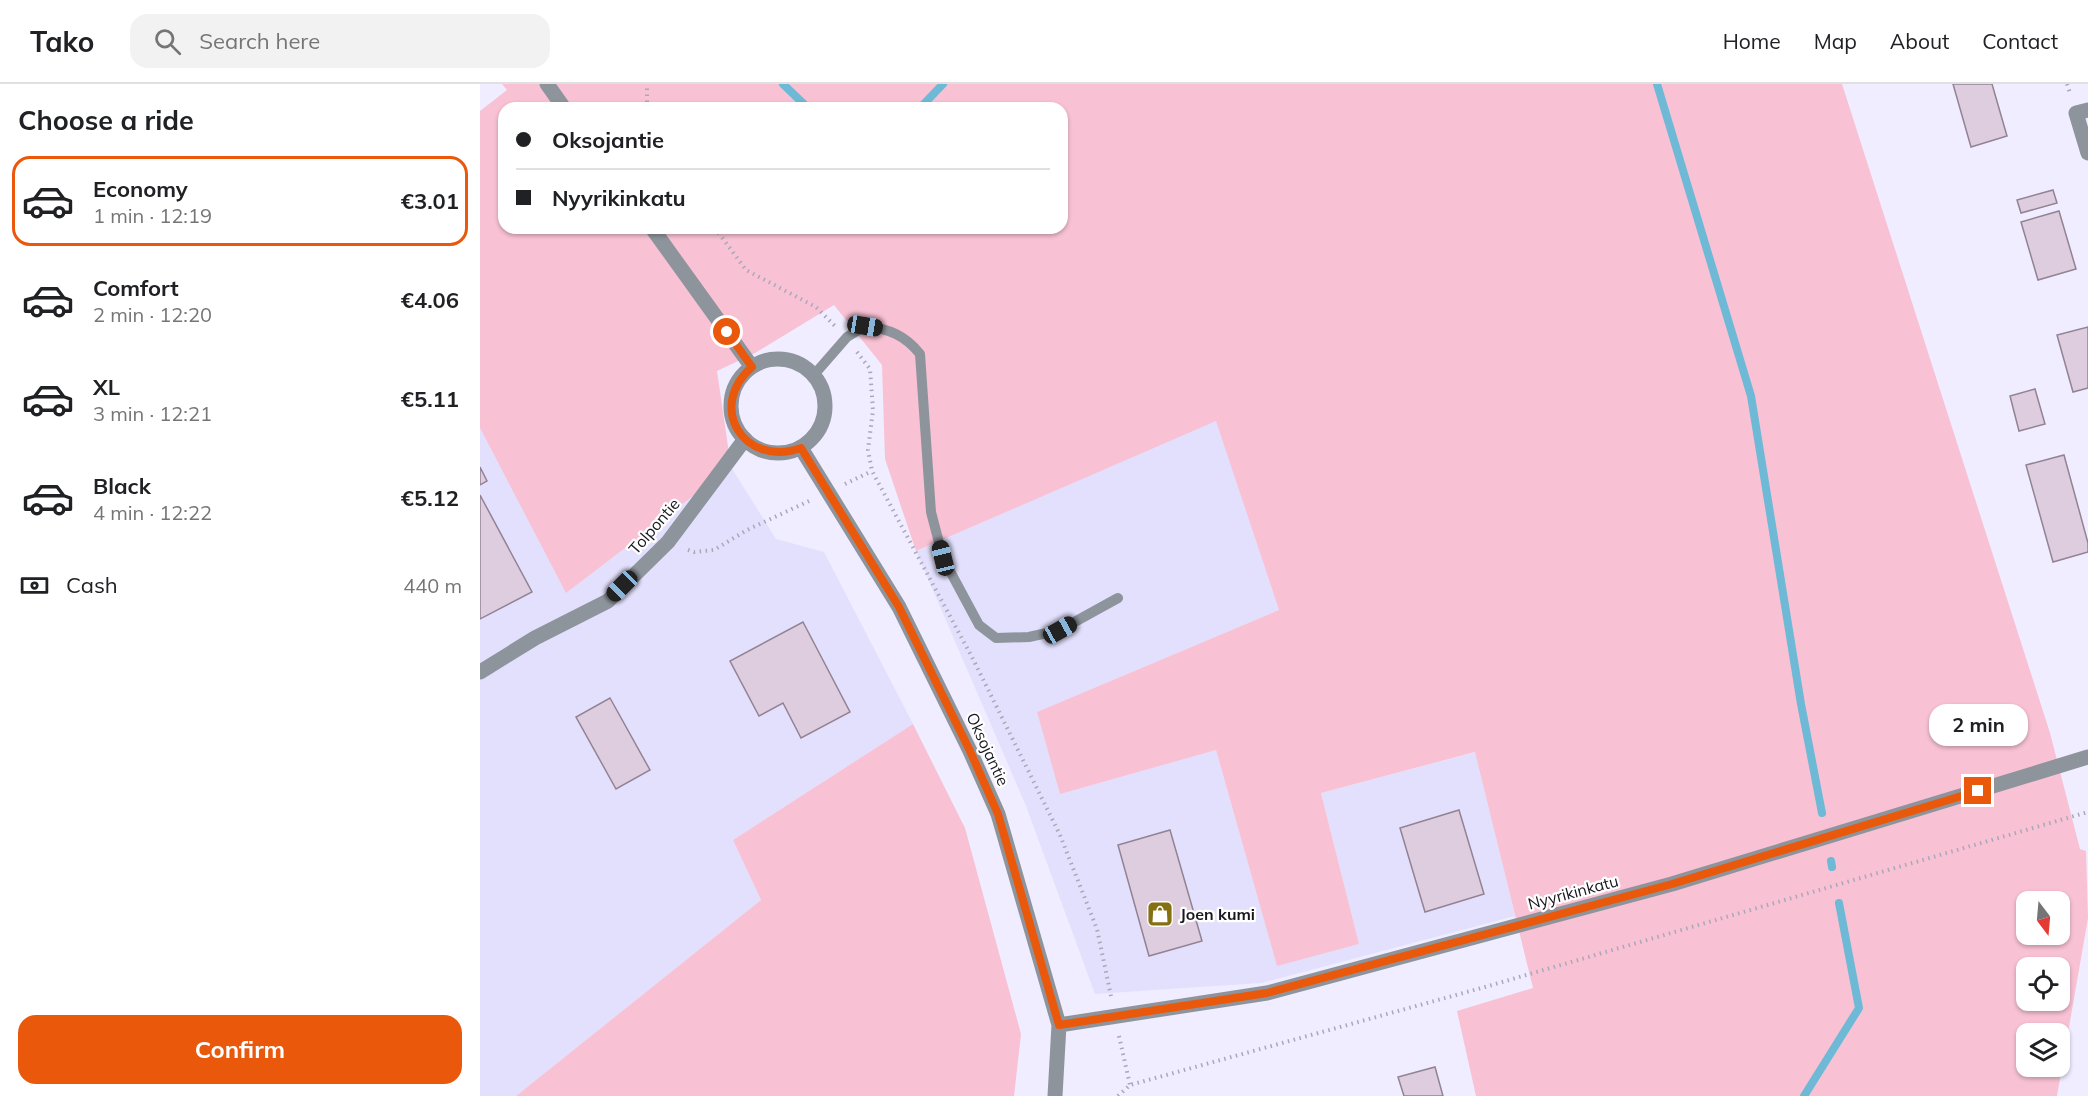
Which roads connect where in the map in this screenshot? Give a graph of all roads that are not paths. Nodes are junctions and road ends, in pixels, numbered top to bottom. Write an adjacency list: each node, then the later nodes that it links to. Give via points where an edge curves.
1 (547, 84): 2 (street)
2 (560, 102)
3 (2088, 110): 4 (street, via 2076,113)
4 (2088, 153)
5 (656, 234): 6 (street)
6 (752, 367): 7 (street, via 781,359 796,363); 8 (street, via 742,376 731,401 732,415)
7 (813, 376): 9 (street, via 824,396 825,411 821,426); 10 (lane, via 847,337 865,326 888,329 909,340 920,354 931,512 943,558 979,625 996,638 1029,637 1060,630)
8 (745, 440): 9 (street, via 771,453); 11 (street, Tolpontie, via 668,542 608,601 535,638)
9 (801, 448): 13 (street, Oksojantie, via 899,607 970,751 998,814)
10 (1118, 598)
11 (480, 672)
12 (2088, 757): 13 (street, Nyyrikinkatu, via 1672,884 1290,987)
13 (1059, 1025): 14 (street, Oksojantie)
14 (1055, 1096)

